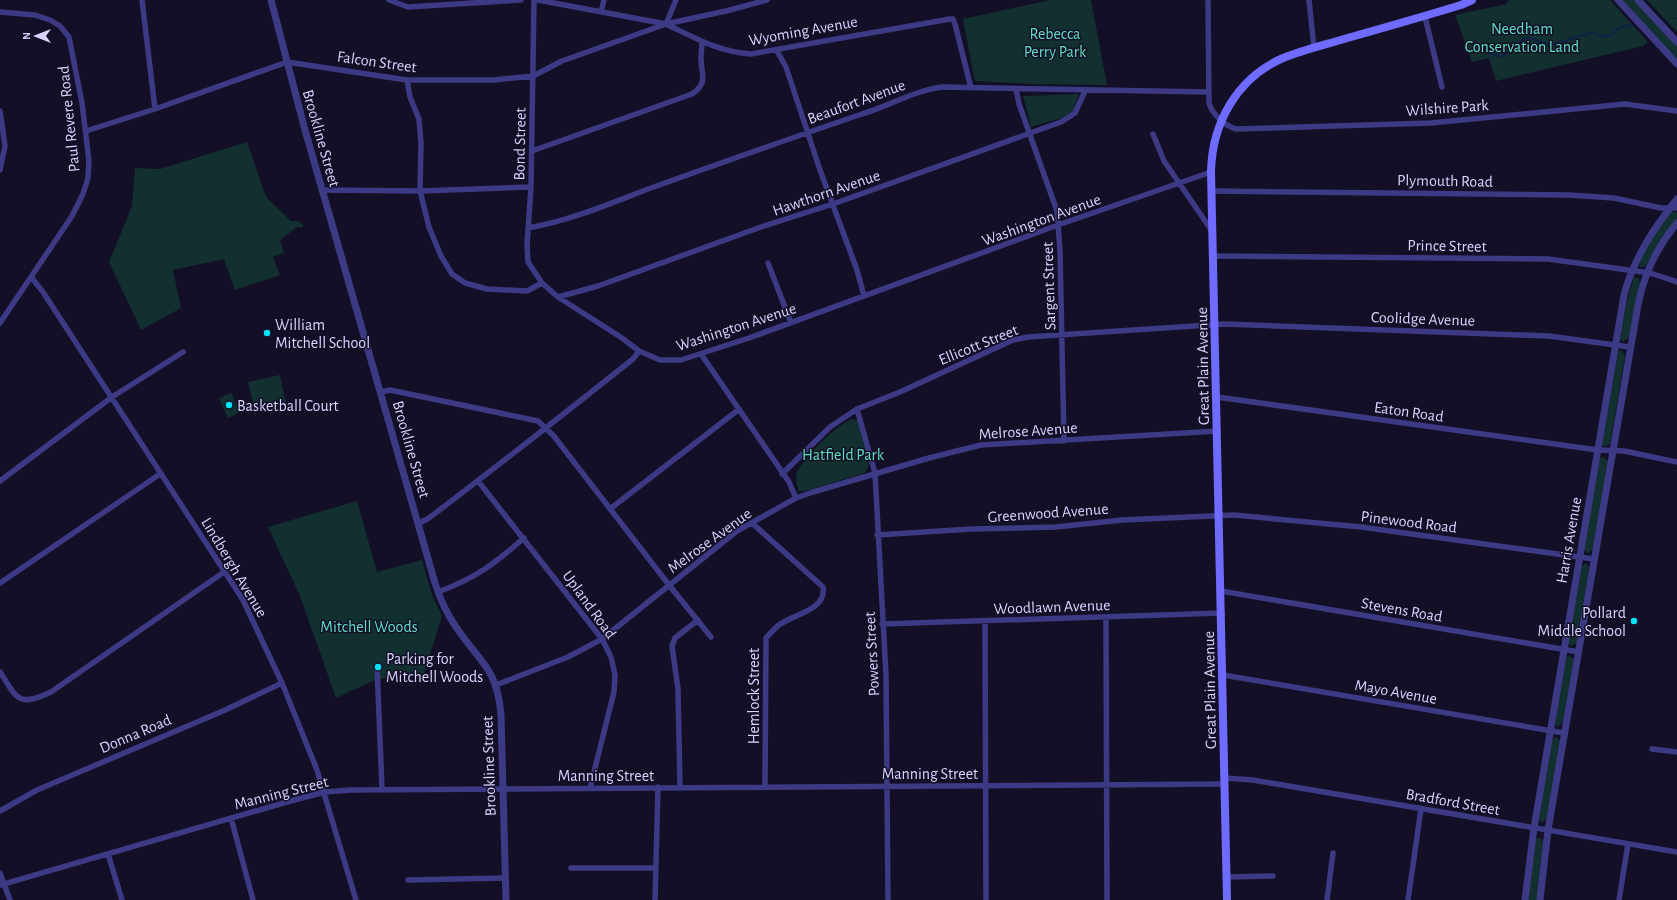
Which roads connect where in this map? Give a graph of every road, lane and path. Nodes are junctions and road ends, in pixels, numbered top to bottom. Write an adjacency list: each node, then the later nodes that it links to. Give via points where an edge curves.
1 (142, 0): 33 (street)
2 (271, 0): 24 (street, Brookline Street)
3 (389, 0): 15 (street, via 408,7)
4 (521, 0): 15 (street)
5 (534, 0): 26 (street, Bond Street)
6 (538, 0): 17 (street)
7 (604, 0): 17 (street)
8 (676, 0): 19 (street)
9 (767, 0): 19 (street, Falcon Street)
10 (1208, 0): 32 (street)
11 (1309, 0): 22 (street)
12 (1472, 0): 18 (main road, Great Plain Avenue)
13 (1618, 0): 25 (street)
14 (1638, 0): 21 (street)
15 (469, 1)
16 (0, 12): 37 (street, Paul Revere Road, via 35,15 50,20 70,37)
17 (601, 12): 19 (street)
18 (1425, 17): 22 (main road, Great Plain Avenue); 28 (street)
19 (666, 24): 20 (street, Wyoming Avenue); 26 (street, Falcon Street, via 562,60)
20 (702, 42): 23 (street, Wyoming Avenue, via 736,53); 41 (street, via 703,81 700,88 692,94)
21 (1677, 42)
22 (1314, 48): 36 (main road, Great Plain Avenue, via 1279,60 1254,76 1233,99)
23 (776, 51): 29 (street, Wyoming Avenue, via 829,39 950,19 955,24); 38 (street, via 786,67)
24 (287, 62): 27 (street, Falcon Street); 33 (street, Falcon Street); 46 (street, Brookline Street)
25 (1677, 64)
26 (533, 76): 27 (street, Falcon Street, via 494,80); 41 (street, Bond Street)
27 (407, 80): 47 (street, via 410,97 419,119)
28 (1442, 87)
29 (971, 88): 30 (street, Beaufort Avenue); 38 (street, Beaufort Avenue, via 929,88 865,114)
30 (1016, 89): 31 (street, Beaufort Avenue); 39 (street, Sargent Street)
31 (1085, 91): 32 (street, Beaufort Avenue); 39 (street, Hawthorn Avenue, via 1080,107 1070,118)
32 (1208, 92): 36 (street, via 1211,109)
33 (155, 109): 37 (street, Falcon Street)
34 (0, 110): 42 (street, via 4,146)
35 (1677, 111): 36 (street, Wilshire Park, via 1625,104 1431,123 1240,129)
36 (1221, 120): 43 (main road, Great Plain Avenue, via 1214,140)
37 (86, 130): 60 (street, Paul Revere Road, via 89,161 88,178 83,194 72,216)
38 (808, 132): 50 (street); 54 (street, Beaufort Avenue, via 590,211)
39 (1029, 133): 50 (street, Hawthorn Avenue); 53 (street, Sargent Street, via 1057,211)
40 (1153, 134): 44 (street, via 1164,161)
41 (532, 150): 45 (street, Bond Street)
42 (0, 170)
43 (1211, 172): 44 (street, Washington Avenue); 48 (main road, Great Plain Avenue)
44 (1180, 184): 53 (street, Washington Avenue); 55 (street)
45 (531, 188): 47 (street); 54 (street, Bond Street)
46 (323, 190): 47 (street); 74 (street, Brookline Street)
47 (420, 191): 62 (street, via 440,256 452,274 465,283 494,290 526,291)
48 (1212, 191): 51 (street, Plymouth Road, via 1569,195 1606,197 1659,208); 55 (main road, Great Plain Avenue)
49 (1677, 199): 51 (street, Harris Avenue)
50 (833, 204): 63 (street); 64 (street, Hawthorn Avenue, via 598,286)
51 (1673, 208): 58 (street, Harris Avenue, via 1647,239)
52 (1677, 223): 59 (street, Harris Avenue, via 1661,244)
53 (1058, 225): 63 (street, Washington Avenue); 68 (street, Sargent Street)
54 (528, 228): 62 (street, Bond Street, via 528,262)
55 (1213, 233): 56 (main road, Great Plain Avenue)
56 (1213, 256): 58 (street, Prince Street, via 1544,259); 67 (main road, Great Plain Avenue)
57 (768, 263): 66 (street)
58 (1632, 270): 59 (street, Prince Street); 69 (street, Harris Avenue, via 1624,295)
59 (1647, 272): 61 (street, Prince Street); 70 (street, Harris Avenue, via 1639,298)
60 (31, 277): 65 (street, Paul Revere Road); 76 (street, Lindbergh Avenue)
61 (1677, 282)
62 (542, 283): 64 (street, Washington Avenue)
63 (864, 296): 66 (street, Washington Avenue)
64 (558, 297): 71 (street, Washington Avenue)
65 (0, 323)
66 (791, 323): 73 (street, Washington Avenue)
67 (1215, 324): 68 (street, Ellicott Street); 69 (street, Coolidge Avenue, via 1549,336); 75 (main road, Great Plain Avenue)
68 (1062, 335): 77 (street, Ellicott Street, via 1013,340); 81 (street, Sargent Street)
69 (1616, 345): 70 (street, Coolidge Avenue); 82 (street, Harris Avenue)
70 (1630, 347): 83 (street, Harris Avenue)
71 (638, 351): 73 (street, Washington Avenue, via 660,360 682,360); 79 (street, via 633,359)
72 (183, 352): 76 (street)
73 (701, 354): 78 (street)
74 (381, 392): 79 (street, via 390,390 538,421); 96 (street, Brookline Street)
75 (1217, 397): 80 (main road, Great Plain Avenue); 82 (street, Eaton Road)
76 (112, 398): 88 (street, Lindbergh Avenue); 90 (street)
77 (857, 409): 87 (street, Powers Street); 89 (street, Ellicott Street, via 830,427)
78 (738, 410): 89 (street); 93 (street)
79 (547, 428): 91 (street, via 499,462); 93 (street)
80 (1218, 431): 81 (street, Melrose Avenue); 94 (main road, Great Plain Avenue)
81 (1064, 441): 87 (street, Melrose Avenue, via 974,447)
82 (1598, 450): 83 (street, Eaton Road); 99 (street, Harris Avenue)
83 (1613, 451): 85 (street, Eaton Road); 100 (street, Harris Avenue)
84 (1677, 456): 85 (street)
85 (1665, 458): 86 (street)
86 (1677, 462)
87 (875, 473): 92 (street, Melrose Avenue); 97 (street, Powers Street)
88 (160, 474): 101 (street, Lindbergh Avenue); 102 (street)
89 (782, 474): 92 (street, via 789,482)
90 (0, 481)
91 (478, 481): 96 (street); 98 (street, Upland Road)
92 (796, 498): 95 (street, Melrose Avenue)
93 (610, 509): 103 (street)
94 (1220, 515): 97 (street, Greenwood Avenue, via 1122,520 1056,527); 99 (street, Pinewood Road, via 1361,527); 104 (main road, Great Plain Avenue)
95 (752, 523): 103 (street, Melrose Avenue, via 712,550); 130 (street, Hemlock Street, via 823,586 824,592 820,601 806,612 782,623 766,638)
96 (418, 524): 105 (street, Brookline Street)
97 (877, 535): 110 (street, Powers Street)
98 (524, 538): 105 (street, via 492,566 462,583); 112 (street, Upland Road)
99 (1580, 557): 100 (street, Pinewood Road); 113 (street, Harris Avenue)
100 (1594, 559): 114 (street, Harris Avenue)
101 (224, 572): 116 (street, via 51,692 32,701 23,700 14,693); 118 (street, Lindbergh Avenue, via 242,600)
102 (0, 583)
103 (669, 585): 108 (street); 112 (street, Melrose Avenue)
104 (1221, 591): 106 (main road, Great Plain Avenue); 113 (street, Stevens Road)
105 (438, 592): 119 (street, Brookline Street, via 452,621 484,662)
106 (1222, 613): 107 (street, Woodlawn Avenue); 117 (main road, Great Plain Avenue)
107 (1106, 617): 109 (street, Woodlawn Avenue); 126 (street)
108 (698, 620): 111 (street); 129 (street, via 675,638 672,646 678,689)
109 (985, 621): 110 (street, Woodlawn Avenue); 125 (street)
110 (882, 624): 127 (street, Powers Street, via 886,675)
111 (712, 637)
112 (602, 639): 119 (street, Melrose Avenue, via 568,657); 132 (street, Upland Road, via 611,657 615,675 614,692)
113 (1564, 649): 114 (street, Stevens Road); 120 (street, Harris Avenue)
114 (1578, 652): 121 (street, Harris Avenue)
115 (377, 664): 133 (street)
116 (0, 672)
117 (1223, 676): 120 (street, Mayo Avenue); 124 (main road, Great Plain Avenue)
118 (282, 683): 134 (street, Lindbergh Avenue); 136 (street, Donna Road, via 223,711 37,790)
119 (496, 685): 131 (street, Brookline Street, via 501,715)
120 (1550, 730): 121 (street, Mayo Avenue); 138 (street, Harris Avenue)
121 (1564, 733): 139 (street, Harris Avenue)
122 (1652, 749): 123 (street)
123 (1677, 752)
124 (1225, 781): 126 (street, Manning Street); 135 (street, Bradford Street, via 1253,780); 148 (main road, Great Plain Avenue)
125 (985, 785): 126 (street, Manning Street); 127 (street, Manning Street); 159 (street)
126 (1106, 785): 160 (street)
127 (886, 786): 130 (street, Manning Street); 158 (street, Powers Street)
128 (658, 787): 129 (street, Manning Street); 132 (street, Manning Street); 145 (street)
129 (680, 787): 130 (street, Manning Street)
130 (765, 787)
131 (503, 788): 132 (street, Manning Street); 133 (street, Manning Street); 149 (street, Brookline Street)
132 (590, 788)
133 (382, 789): 134 (street, Manning Street)
134 (325, 792): 137 (street, Manning Street); 155 (street, Lindbergh Avenue)
135 (1421, 808): 138 (street, Bradford Street); 163 (street)
136 (0, 811)
137 (231, 818): 143 (street, Manning Street); 154 (street)
138 (1534, 828): 139 (street, Bradford Street); 164 (street, Harris Avenue)
139 (1548, 830): 140 (street, Bradford Street); 165 (street, Harris Avenue)
140 (1628, 844): 141 (street, Bradford Street); 166 (street)
141 (1677, 852)
142 (1333, 853): 162 (street)
143 (108, 854): 151 (street, Manning Street); 153 (street)
144 (571, 868): 145 (street)
145 (656, 868): 157 (street)
146 (0, 873): 151 (street)
147 (1273, 876): 148 (street)
148 (1226, 877): 161 (main road, Great Plain Avenue)
149 (505, 878): 150 (street); 156 (street, Brookline Street)
150 (408, 880)
151 (2, 884): 152 (street)
152 (10, 900)
153 (122, 900)
154 (253, 900)
155 (356, 900)
156 (506, 900)
157 (655, 900)
158 (888, 900)
159 (986, 900)
160 (1106, 900)
161 (1227, 900)
162 (1327, 900)
163 (1408, 900)
164 (1525, 900)
165 (1540, 900)
166 (1619, 900)

